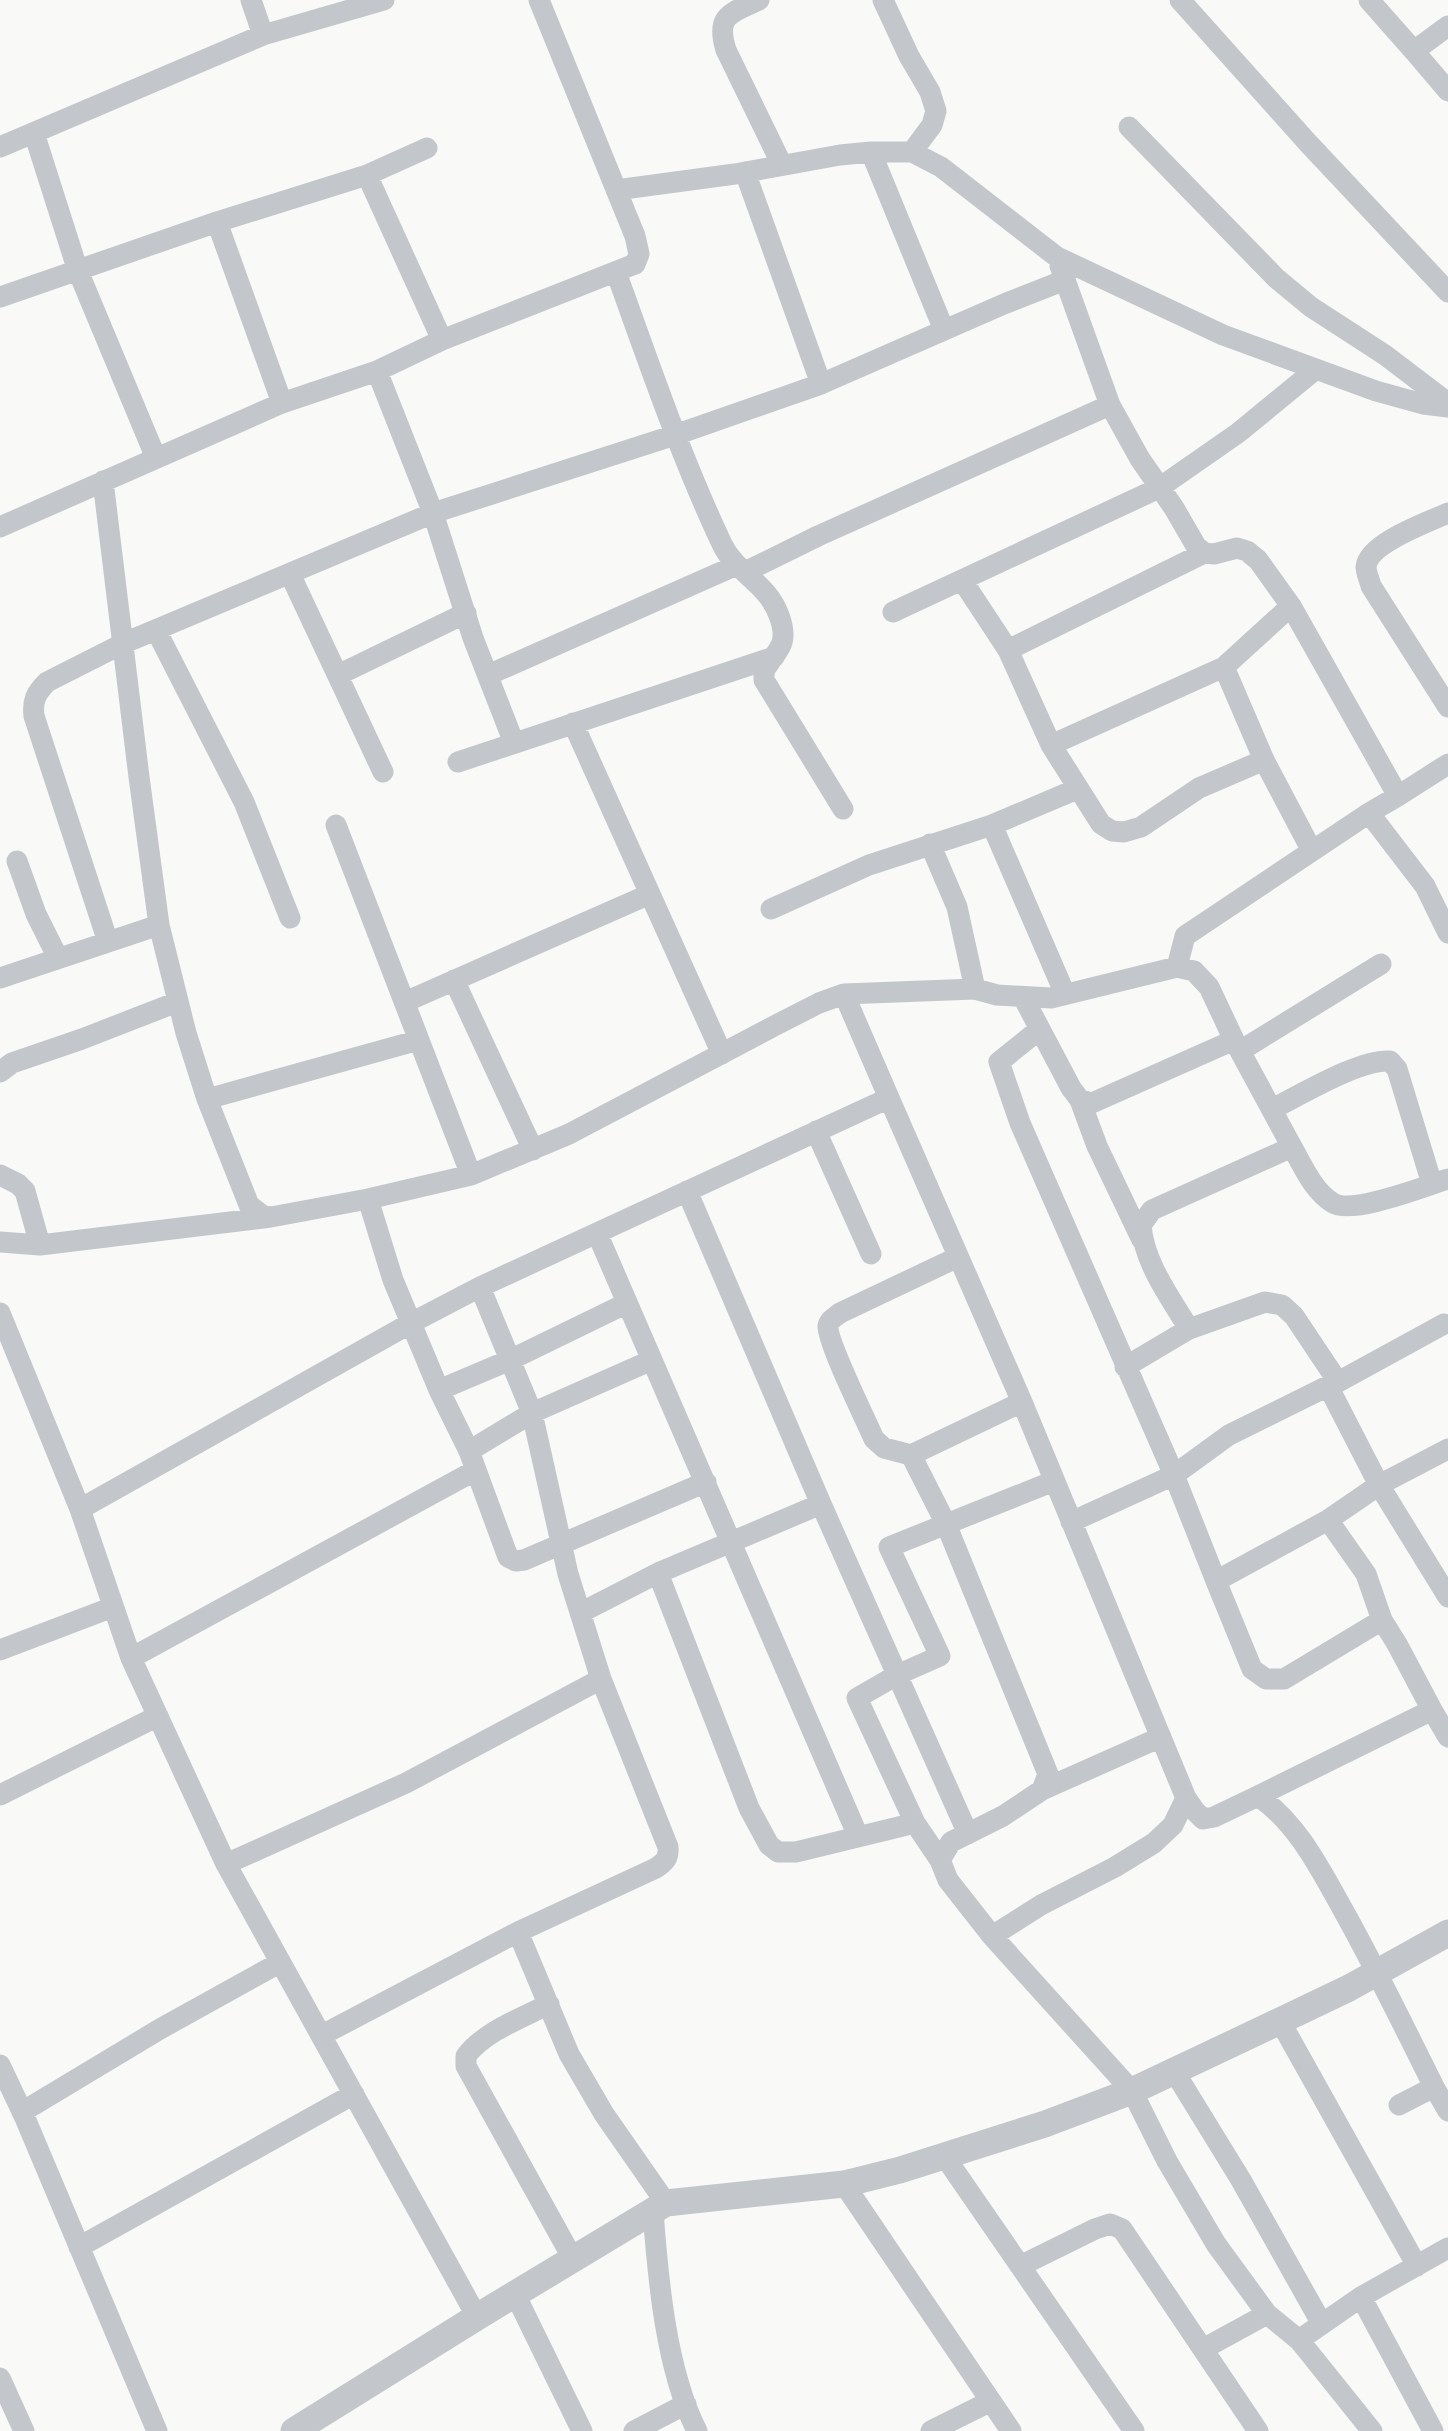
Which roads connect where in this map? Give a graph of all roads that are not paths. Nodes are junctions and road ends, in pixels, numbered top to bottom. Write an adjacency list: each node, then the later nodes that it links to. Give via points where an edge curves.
1 (251, 0): 10 (street)
2 (384, 0): 10 (street)
3 (539, 0): 22 (street)
4 (759, 0): 8 (street)
5 (883, 0): 18 (street, via 936,111 932,124)
6 (1180, 0): 28 (street)
7 (1369, 0): 11 (street)
8 (732, 6): 19 (street, via 721,29 726,50)
9 (1448, 26): 11 (street)
10 (264, 35): 14 (street)
11 (1414, 51): 12 (street)
12 (1448, 91)
13 (1129, 127): 37 (street, via 1276,278)
14 (34, 133): 15 (street); 25 (street)
15 (0, 147)
16 (427, 148): 21 (street)
17 (871, 152): 18 (street); 19 (street); 30 (street)
18 (912, 152): 24 (street, via 941,167)
19 (782, 165): 20 (street)
20 (745, 172): 22 (street); 34 (street)
21 (367, 175): 23 (street); 31 (street)
22 (616, 189): 26 (street, via 639,248 635,264)
23 (217, 222): 25 (street); 35 (street)
24 (1057, 257): 27 (street); 32 (street, via 1223,335)
25 (78, 271): 29 (street); 39 (street)
26 (616, 272): 31 (street); 38 (street)
27 (1065, 280): 30 (street); 36 (street)
28 (1448, 292)
29 (0, 297)
30 (944, 330): 34 (street)
31 (442, 340): 33 (street)
32 (1316, 369): 37 (street, via 1414,401); 41 (street, via 1238,433)
33 (377, 371): 35 (street); 42 (street)
34 (821, 384): 38 (street)
35 (282, 403): 39 (street)
36 (1110, 405): 41 (street); 46 (street)
37 (1448, 405)
38 (675, 435): 42 (street); 46 (street, via 726,553)
39 (156, 458): 40 (street)
40 (103, 481): 44 (street); 53 (street)
41 (1160, 488): 45 (street); 48 (street)
42 (433, 513): 47 (street); 51 (street)
43 (1448, 513): 59 (street, via 1409,530 1373,553 1366,567 1371,586)
44 (0, 527)
45 (1204, 554): 49 (street, via 1247,550); 54 (street)
46 (741, 568): 55 (street, via 764,588 780,618 783,643); 58 (street)
47 (290, 573): 52 (street); 57 (street)
48 (962, 580): 50 (street); 54 (street)
49 (1291, 606): 56 (street); 68 (street)
50 (893, 612)
51 (466, 613): 57 (street); 58 (street)
52 (156, 630): 53 (street); 78 (street, via 244,802)
53 (122, 644): 79 (street); 81 (street, via 47,682 38,691 33,707)
54 (1008, 650): 62 (street)
55 (774, 657): 60 (street); 69 (street, via 764,670 764,681)
56 (1224, 667): 62 (street); 63 (street)
57 (338, 675): 66 (street)
58 (488, 675): 61 (street)
59 (1448, 707)
60 (573, 723): 61 (street); 76 (street)
61 (514, 743): 64 (street)
62 (1051, 745): 67 (street)
63 (1264, 760): 67 (street, via 1199,788 1141,827 1125,832 1112,831 1101,824); 74 (street)
64 (458, 762)
65 (1448, 764): 68 (street)
66 (383, 772)
67 (1077, 789): 72 (street)
68 (1398, 796): 70 (street)
69 (843, 809)
70 (1369, 813): 74 (street); 80 (street, via 1425,886)
71 (336, 825): 92 (street)
72 (992, 825): 73 (street); 89 (street)
73 (930, 844): 77 (street, via 869,865); 87 (street, via 957,907)
74 (1312, 851): 84 (street, via 1185,936)
75 (17, 861): 82 (street, via 36,914)
76 (650, 894): 86 (street); 96 (street)
77 (771, 909)
78 (290, 918)
79 (159, 925): 81 (street); 91 (street)
80 (1448, 933)
81 (108, 942): 82 (street)
82 (58, 958): 85 (street)
83 (1382, 964): 95 (street)
84 (1177, 966): 89 (street); 95 (street, via 1194,971 1209,987)
85 (0, 978)
86 (454, 980): 92 (street); 104 (street)
87 (975, 989): 88 (street); 90 (street)
88 (844, 994): 96 (street); 98 (street)
89 (1065, 994): 90 (street)
90 (1023, 997): 93 (street)
91 (177, 1002): 97 (street, via 12,1063); 99 (street)
92 (405, 1002): 94 (street)
93 (1040, 1029): 100 (street); 125 (street, via 999,1062 1020,1123)
94 (419, 1040): 99 (street); 105 (street)
95 (1237, 1046): 100 (street, via 1092,1103); 101 (street)
96 (722, 1054): 104 (street)
97 (0, 1072)
98 (889, 1098): 102 (street); 116 (street)
99 (207, 1099): 110 (street, via 249,1205)
100 (1080, 1100): 112 (street, via 1097,1146)
101 (1272, 1109): 103 (street); 107 (street, via 1360,1066 1390,1061 1397,1069)
102 (816, 1131): 108 (street); 115 (street)
103 (1292, 1147): 107 (street, via 1318,1190 1334,1204 1351,1207); 112 (street, via 1152,1210 1141,1225)
104 (533, 1149): 105 (street)
105 (471, 1175): 109 (street)
106 (0, 1176): 114 (street, via 25,1191)
107 (1440, 1181)
108 (687, 1191): 111 (street); 137 (street)
109 (368, 1199): 110 (street); 120 (street)
110 (271, 1217): 114 (street)
111 (597, 1233): 117 (street); 118 (street)
112 (1142, 1240): 122 (street)
113 (0, 1242): 114 (street)
114 (40, 1245)
115 (871, 1254)
116 (958, 1257): 128 (street); 131 (street, via 840,1313 828,1326 874,1439 884,1448)
117 (480, 1287): 120 (street); 123 (street)
118 (627, 1303): 123 (street); 124 (street)
119 (0, 1313): 138 (street)
120 (411, 1323): 127 (street); 138 (street)
121 (1444, 1324): 126 (street)
122 (1189, 1329): 125 (street); 126 (street, via 1265,1302 1282,1305 1294,1316)
123 (510, 1360): 127 (street); 129 (street)
124 (652, 1360): 129 (street); 135 (street)
125 (1125, 1367): 133 (street)
126 (1333, 1384): 133 (street, via 1229,1435); 136 (street)
127 (439, 1390): 132 (street)
128 (1022, 1402): 131 (street); 134 (street)
129 (532, 1413): 132 (street); 143 (street)
130 (1448, 1449): 136 (street)
131 (911, 1455): 141 (street)
132 (472, 1460): 143 (street, via 508,1557 524,1560); 151 (street)
133 (1174, 1475): 140 (street); 145 (street)
134 (1054, 1481): 140 (street); 141 (street)
135 (706, 1482): 142 (street); 143 (street)
136 (1379, 1485): 139 (street); 146 (street)
137 (821, 1504): 142 (street); 152 (street)
138 (80, 1509): 147 (street)
139 (1328, 1520): 145 (street); 149 (street, via 1366,1574)
140 (1071, 1522): 156 (street)
141 (946, 1524): 152 (street, via 889,1547 940,1656); 158 (street, via 1042,1757 1048,1774)
142 (732, 1541): 144 (street); 164 (street)
143 (562, 1545): 148 (street)
144 (658, 1573): 148 (street); 164 (street, via 749,1808 769,1845 778,1851 796,1852)
145 (1216, 1581): 149 (street, via 1252,1669 1266,1680 1284,1678)
146 (1448, 1597)
147 (113, 1607): 150 (street); 151 (street)
148 (580, 1613): 153 (street)
149 (1382, 1620): 154 (street)
150 (0, 1650)
151 (131, 1658): 155 (street)
152 (897, 1675): 162 (street, via 857,1698); 163 (street)
153 (601, 1679): 166 (street, via 406,1783); 167 (street, via 669,1855 657,1868)
154 (1432, 1710): 157 (street); 160 (street)
155 (158, 1716): 159 (street); 166 (street)
156 (1161, 1737): 158 (street); 161 (street)
157 (1448, 1737)
158 (1042, 1790): 163 (street)
159 (0, 1795)
160 (1258, 1796): 161 (street, via 1203,1819); 171 (street, via 1306,1846)
161 (1186, 1798): 169 (street, via 1173,1825 1154,1843)
162 (915, 1823): 164 (street); 165 (street)
163 (968, 1834): 165 (street, via 951,1842)
164 (858, 1836)
165 (940, 1860): 169 (street, via 948,1880)
166 (226, 1864): 170 (street)
167 (518, 1932): 172 (street); 174 (street)
168 (1448, 1933): 171 (street)
169 (992, 1936): 178 (street)
170 (279, 1963): 174 (street); 182 (street)
171 (1378, 1972): 173 (street); 177 (street)
172 (549, 2004): 185 (street, via 569,2055); 188 (street, via 472,2048 466,2056 466,2066)
173 (1280, 2021): 176 (street); 190 (street)
174 (322, 2035): 179 (street)
175 (0, 2065): 182 (street)
176 (1174, 2071): 178 (street); 195 (street)
177 (1434, 2087): 180 (street); 181 (street)
178 (1132, 2091): 183 (street); 193 (street, via 1167,2161 1216,2244)
179 (354, 2094): 186 (street); 194 (street)
180 (1399, 2105)
181 (1448, 2111)
182 (22, 2112): 186 (street)
183 (945, 2157): 184 (street); 189 (street)
184 (844, 2184): 185 (street); 199 (street)
185 (660, 2207): 188 (street); 200 (street, via 658,2283)
186 (79, 2247): 203 (street)
187 (1448, 2248): 190 (street)
188 (573, 2259): 191 (street)
189 (1020, 2266): 197 (street, via 1095,2229 1110,2224 1122,2229); 209 (street)
190 (1417, 2266): 192 (street)
191 (515, 2294): 194 (street); 204 (street)
192 (1360, 2297): 195 (street); 212 (street)
193 (1267, 2314): 196 (street); 197 (street)
194 (477, 2317): 201 (street)
195 (1322, 2324): 196 (street)
196 (1299, 2340): 211 (street)
197 (1203, 2349): 210 (street)
198 (0, 2378): 202 (street)
199 (991, 2401): 207 (street); 208 (street)
200 (686, 2404): 205 (street); 206 (street)
201 (299, 2430)
202 (24, 2431)
203 (158, 2431)
204 (582, 2431)
205 (634, 2431)
206 (697, 2431)
207 (931, 2431)
208 (1011, 2431)
209 (1134, 2431)
210 (1258, 2431)
211 (1372, 2431)
212 (1433, 2431)

